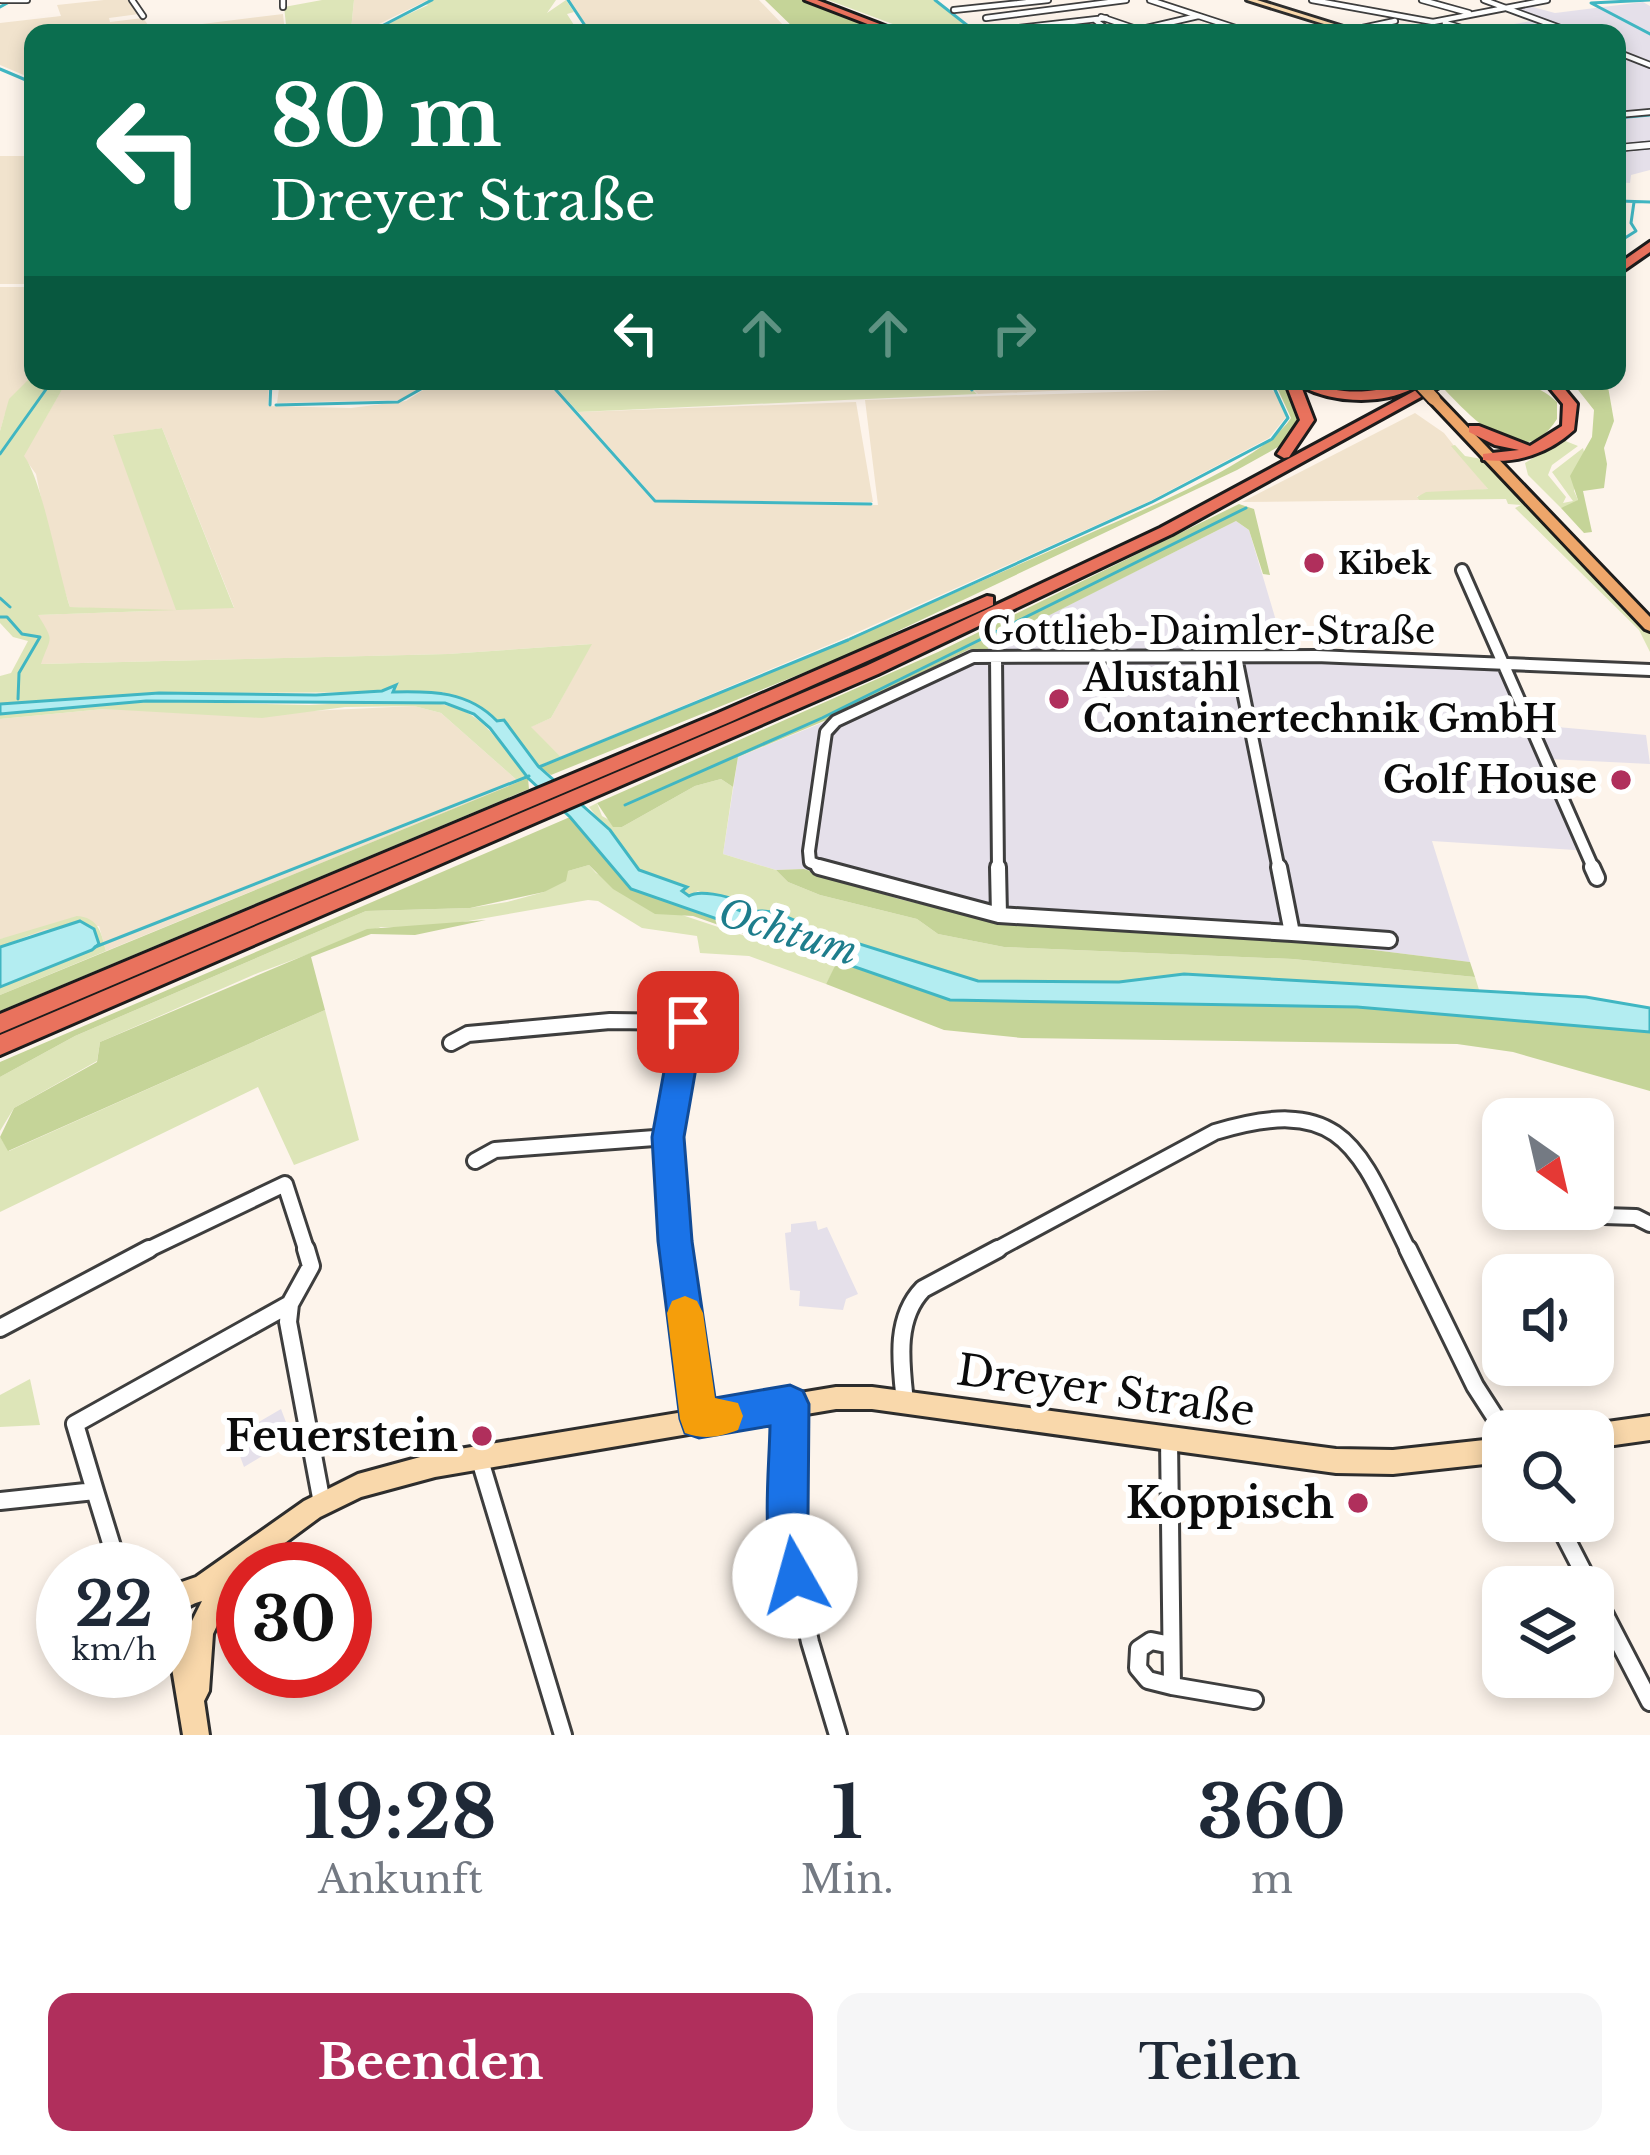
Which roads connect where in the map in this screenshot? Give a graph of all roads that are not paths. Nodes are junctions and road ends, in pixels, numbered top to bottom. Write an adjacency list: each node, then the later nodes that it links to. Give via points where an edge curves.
1 (27, 0): 15 (street)
2 (132, 0): 23 (street)
3 (809, 0): 31 (highway)
4 (963, 0): 18 (street)
5 (1048, 0): 16 (street)
6 (1068, 0): 19 (street)
7 (1126, 0): 19 (street)
8 (1150, 0): 24 (street)
9 (1250, 0): 17 (street)
10 (1312, 0): 29 (street)
11 (1422, 0): 25 (street)
12 (1484, 0): 20 (street)
13 (1547, 0): 20 (street)
14 (1298, 1): 17 (street)
15 (5, 2)
16 (1007, 2): 18 (street)
17 (1272, 7): 38 (street)
18 (974, 8): 21 (street); 26 (street)
19 (1084, 8): 26 (street); 27 (street)
20 (1514, 8): 25 (street); 41 (street)
21 (954, 10)
22 (1410, 12): 30 (street)
23 (143, 16)
24 (1200, 16): 36 (street); 37 (street)
25 (1475, 16): 30 (street)
26 (986, 18): 32 (street)
27 (1106, 19): 28 (street); 35 (street)
28 (1095, 20): 33 (street); 34 (street)
29 (1402, 20): 30 (street); 39 (street)
30 (1438, 21): 40 (street)
31 (874, 24)
32 (994, 24)
33 (1065, 24)
34 (1100, 24)
35 (1121, 24)
36 (1165, 24)
37 (1224, 24)
38 (1330, 24)
39 (1387, 24)
40 (1448, 24)
41 (1552, 24)
42 (1650, 246): 43 (highway)
43 (1626, 264)
44 (1295, 390): 55 (highway, via 1307,420)
45 (1319, 390): 46 (highway)
46 (1380, 390)
47 (1402, 390): 55 (highway)
48 (1432, 390): 58 (highway)
49 (1438, 390): 53 (main road)
50 (1438, 390): 56 (main road)
51 (1547, 390): 54 (highway, via 1564,410 1558,428)
52 (1558, 390): 54 (highway, via 1572,418 1550,444)
53 (1474, 429): 54 (highway); 56 (main road)
54 (1534, 447): 56 (highway); 57 (highway, via 1522,458)
55 (1284, 454): 58 (highway)
56 (1496, 456): 57 (main road); 61 (main road)
57 (1520, 476): 60 (main road)
58 (1223, 494): 66 (highway)
59 (1462, 570): 64 (street)
60 (1650, 608)
61 (1650, 626)
62 (997, 657): 63 (street, Gottlieb-Daimler-Straße); 68 (street); 68 (street, Gottlieb-Daimler-Straße, via 973,657 826,732 809,851 817,867)
63 (1236, 657): 64 (street, Gottlieb-Daimler-Straße); 69 (street)
64 (1504, 663): 65 (street, Gottlieb-Daimler-Straße); 67 (street)
65 (1650, 670)
66 (544, 802): 71 (highway); 73 (highway)
67 (1597, 878)
68 (1000, 915): 69 (street)
69 (1292, 934): 70 (street)
70 (1389, 940)
71 (0, 1024)
72 (451, 1043): 74 (street, via 468,1034 610,1021 688,1022)
73 (0, 1045)
74 (668, 1137): 75 (street, via 495,1150); 83 (street)
75 (475, 1161)
76 (1614, 1216): 77 (street)
77 (1650, 1224)
78 (290, 1304): 79 (street, via 311,1266 285,1184); 89 (street, via 75,1424); 91 (street, via 295,1376)
79 (0, 1328)
80 (905, 1402): 81 (street, Dreyer Straße); 82 (street, via 906,1315 923,1289 1215,1132 1307,1121 1360,1152); 86 (street, Dreyer Straße)
81 (790, 1404): 83 (street, Dreyer Straße); 102 (street, via 792,1558)
82 (1490, 1410)
83 (699, 1419): 88 (street, Dreyer Straße)
84 (1650, 1428): 85 (street)
85 (1614, 1433)
86 (1168, 1438): 87 (street, Dreyer Straße, via 1364,1462); 97 (street)
87 (1482, 1452)
88 (479, 1457): 91 (street, Dreyer Straße, via 398,1474); 101 (street)
89 (95, 1491): 90 (street); 92 (street)
90 (0, 1501)
91 (322, 1503): 94 (street, Dreyer Straße)
92 (111, 1542)
93 (192, 1594): 94 (street, Dreyer Straße)
94 (208, 1594): 95 (street, via 210,1621)
95 (192, 1622)
96 (1614, 1632): 100 (street)
97 (1172, 1645): 98 (street); 98 (street, via 1151,1641 1138,1649 1148,1680)
98 (1172, 1686): 99 (street)
99 (1254, 1700)
100 (1650, 1702)
101 (563, 1735)
102 (838, 1735)

